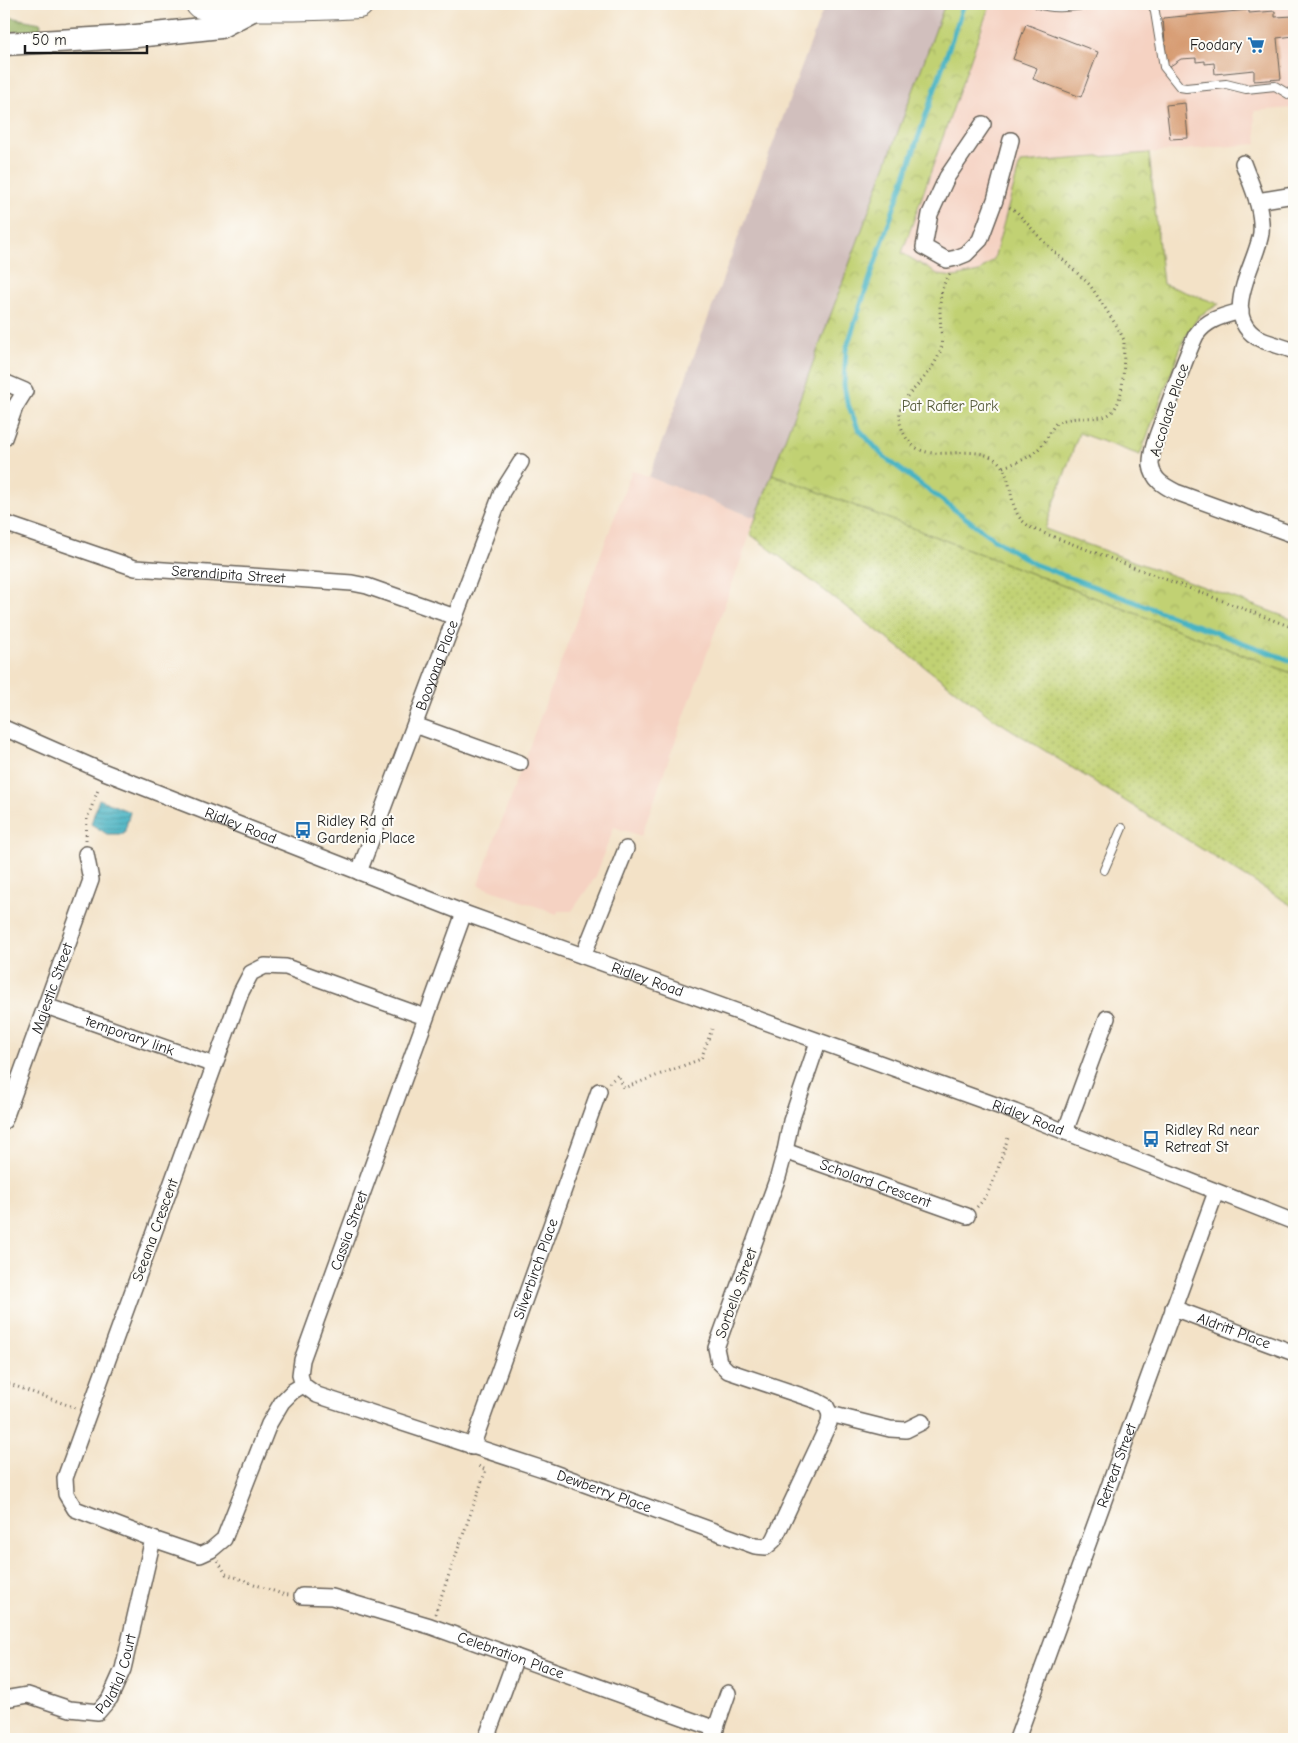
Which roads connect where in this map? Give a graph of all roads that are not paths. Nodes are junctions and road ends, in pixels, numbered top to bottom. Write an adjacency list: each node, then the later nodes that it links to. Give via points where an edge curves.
1 (200, 4): 6 (highway)
2 (359, 4): 6 (highway)
3 (1038, 4): 4 (lane, via 1065,7)
4 (1091, 4)
5 (1152, 4): 8 (lane, via 1164,67 1180,87 1226,84 1246,89 1275,86)
6 (258, 7): 7 (main road, via 220,27 127,37)
7 (4, 44)
8 (1290, 95)
9 (983, 124): 10 (street, via 947,177 930,214 924,247 947,260 966,254 980,240)
10 (1011, 140)
11 (1243, 163): 13 (street)
12 (1294, 195): 13 (street)
13 (1257, 201): 14 (street, via 1260,233 1243,287)
14 (1241, 312): 15 (street, via 1256,336); 20 (street, Accolade Place, via 1210,320 1196,335 1157,438 1152,466 1156,478 1176,492)
15 (1294, 351)
16 (4, 382): 17 (street, via 25,390)
17 (4, 438)
18 (521, 462): 21 (street, Booyong Place, via 502,492)
19 (4, 523): 21 (street, Serendipita Street, via 135,568 352,583)
20 (1294, 535)
21 (455, 617): 22 (street, Booyong Place)
22 (415, 725): 24 (street); 29 (street, Booyong Place)
23 (4, 728): 29 (street, Ridley Road, via 102,771)
24 (520, 763)
25 (1122, 828): 28 (lane)
26 (626, 849): 31 (street)
27 (86, 854): 32 (street, Majestic Street, via 91,880)
28 (1104, 870)
29 (359, 872): 30 (street, Ridley Road)
30 (464, 913): 31 (street, Ridley Road); 33 (street, Cassia Street)
31 (583, 956): 35 (street, Ridley Road)
32 (46, 1006): 36 (street, temporary link); 38 (street, Majestic Street)
33 (425, 1017): 36 (street, Seeana Crescent, via 286,967 265,966 250,973 240,992); 46 (street, Cassia Street, via 302,1360 300,1375)
34 (1108, 1018): 39 (street)
35 (818, 1042): 39 (street, Ridley Road); 40 (street, Sorbello Street, via 799,1094)
36 (214, 1065): 50 (street, Seeana Crescent, via 65,1478 66,1494 75,1510)
37 (599, 1091): 49 (street, Silverbirch Place)
38 (4, 1121)
39 (1065, 1132): 41 (street, Ridley Road)
40 (785, 1151): 42 (street, Scholard Crescent); 47 (street, Sorbello Street, via 716,1348 719,1362 728,1371 817,1401 826,1406)
41 (1216, 1192): 43 (street, Ridley Road); 44 (street, Retreat Street)
42 (967, 1216)
43 (1294, 1222)
44 (1173, 1308): 45 (street, Aldritt Place); 57 (street, Retreat Street)
45 (1294, 1353)
46 (303, 1385): 49 (street, Dewberry Place, via 317,1395); 50 (street, Seeana Crescent, via 282,1402 269,1424 224,1539 200,1555)
47 (830, 1414): 48 (street, Sorbello Street, via 890,1429 906,1430); 49 (street, Dewberry Place, via 829,1423 774,1540 766,1547 755,1546 543,1469)
48 (922, 1422)
49 (472, 1447)
50 (154, 1539): 54 (street, Palatial Court, via 123,1669 110,1698 98,1712 70,1709 28,1695)
51 (302, 1596): 52 (street, Celebration Place, via 332,1597 430,1626)
52 (516, 1658): 55 (street, Celebration Place); 56 (street)
53 (728, 1693): 55 (street, Celebration Place)
54 (4, 1699)
55 (714, 1734)
56 (486, 1739)
57 (1017, 1739)

